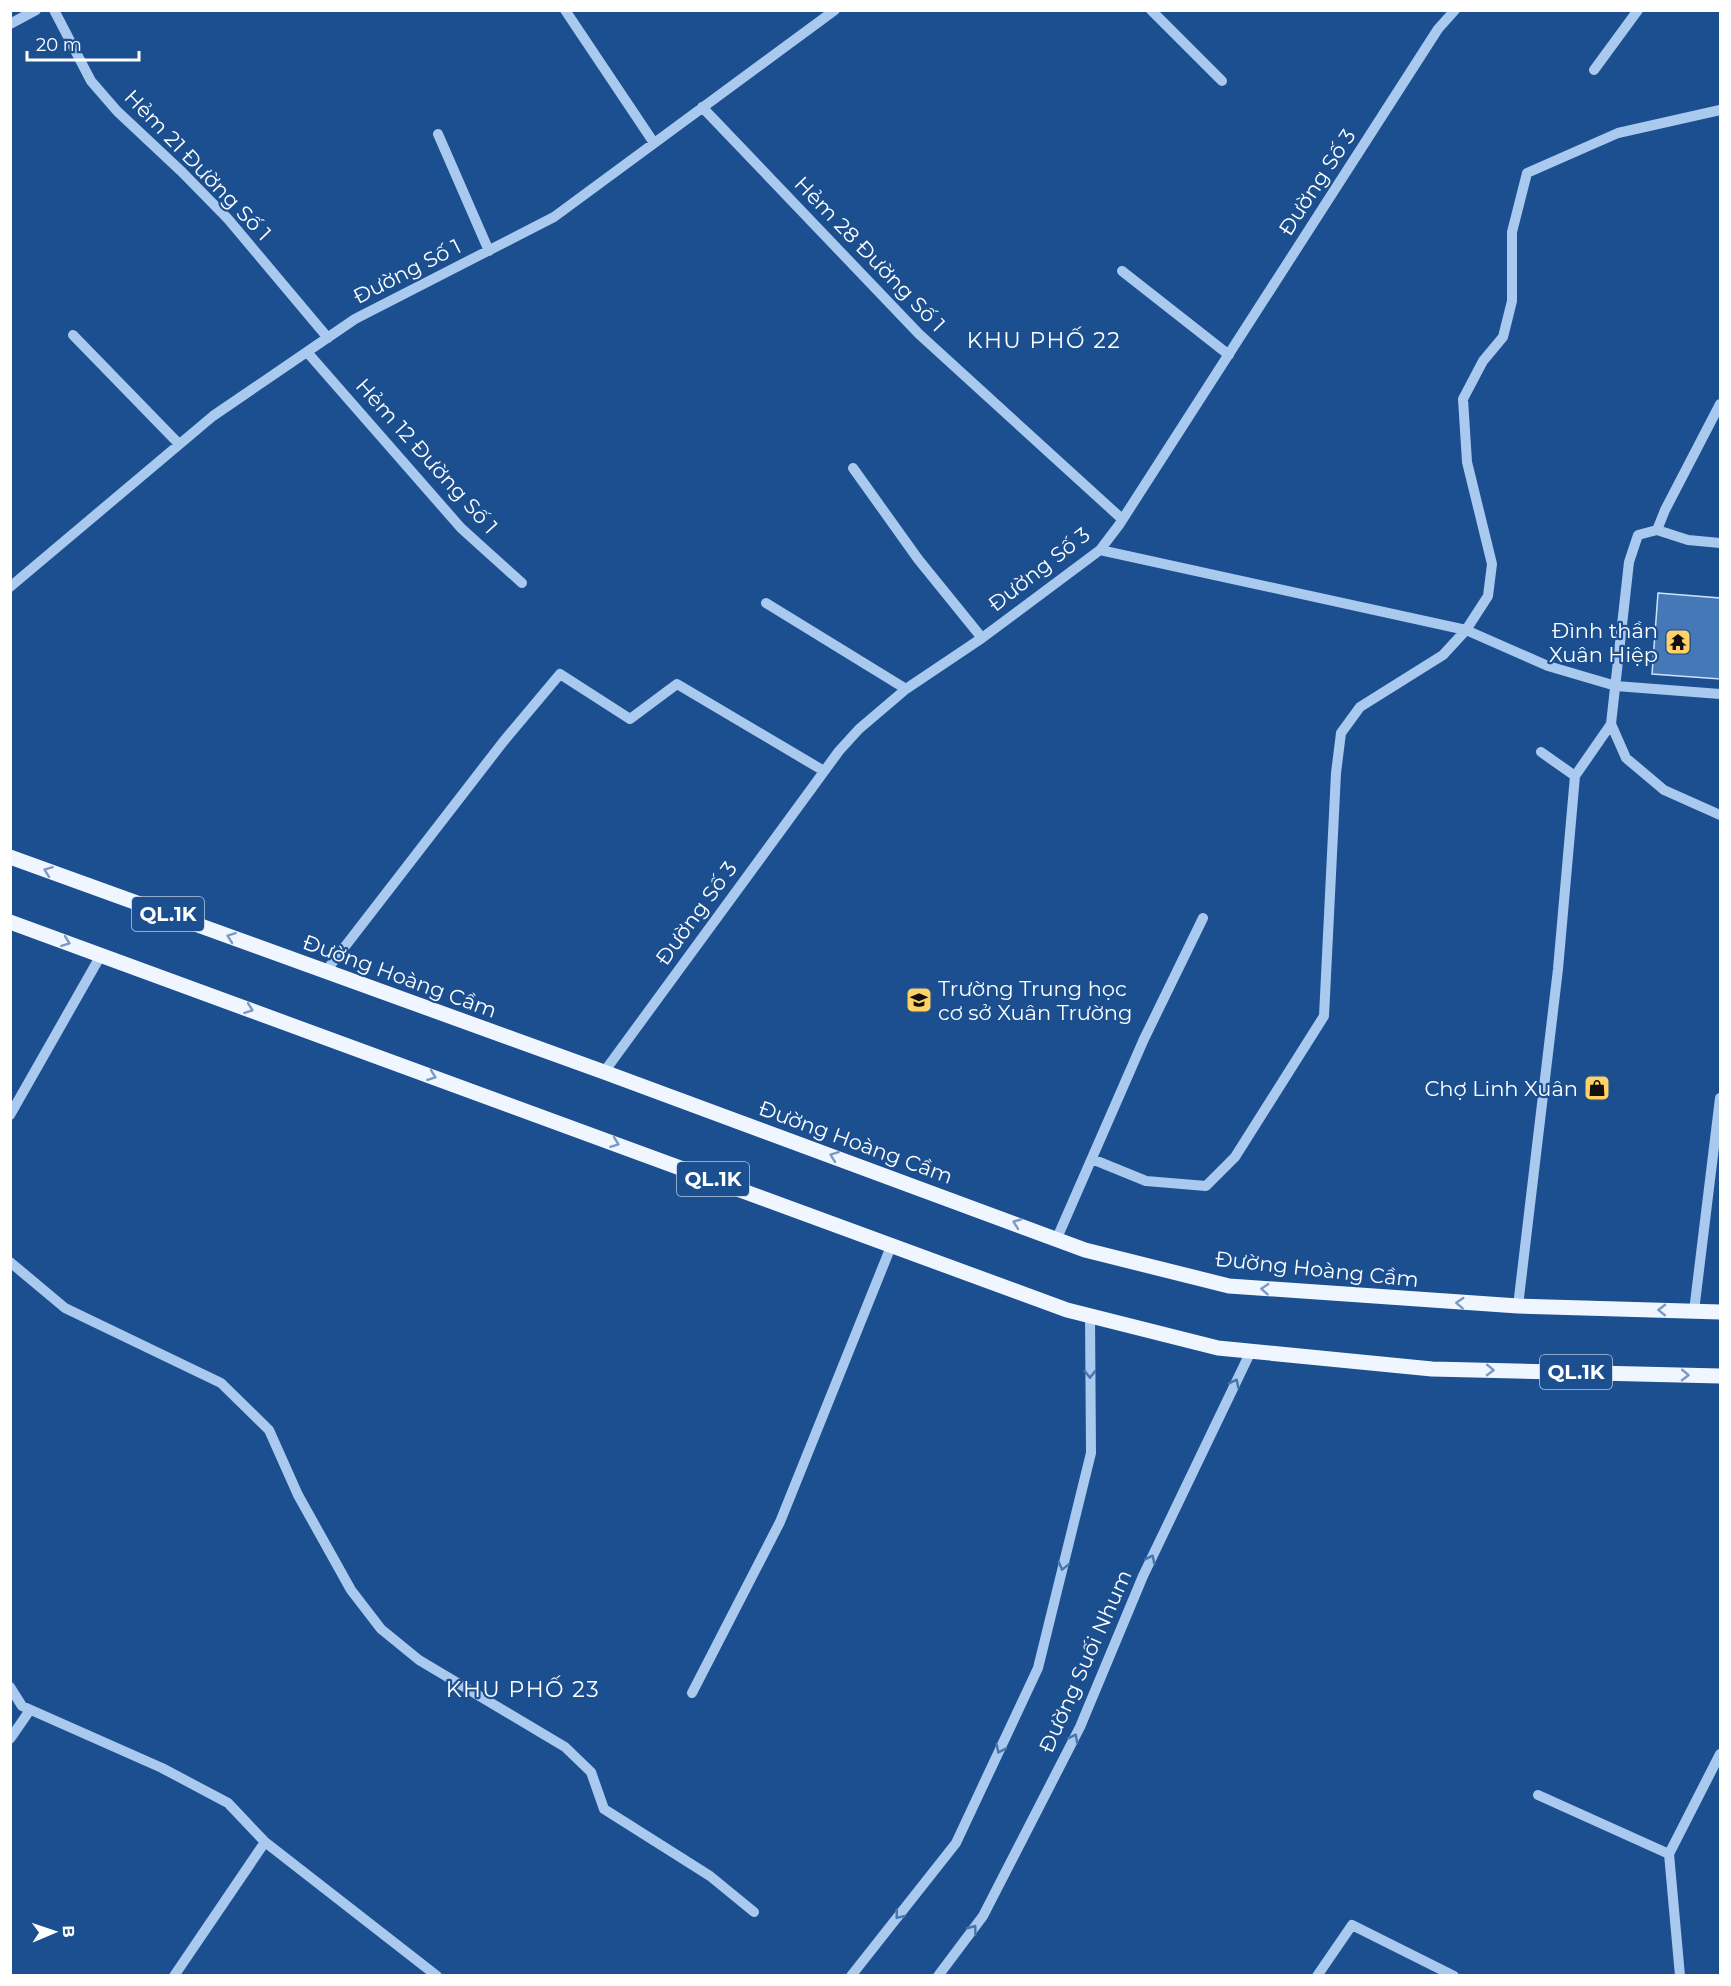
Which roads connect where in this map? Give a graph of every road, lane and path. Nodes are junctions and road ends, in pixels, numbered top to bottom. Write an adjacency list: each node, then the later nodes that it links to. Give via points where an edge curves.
1 (36, 10): 8 (street)
2 (54, 10): 18 (street, Hẻm 21 Đường Số 1, via 92,81 117,111 228,219)
3 (565, 10): 14 (street)
4 (835, 10): 11 (street, Đường Số 1)
5 (1150, 10): 10 (street)
6 (1455, 10): 20 (street, Đường Số 3, via 1438,29)
7 (1638, 10): 9 (street)
8 (10, 24)
9 (1594, 70)
10 (1221, 81)
11 (702, 107): 14 (street, Đường Số 1); 24 (street, Hẻm 28 Đường Số 1, via 919,334)
12 (1720, 110): 31 (street, via 1618,133 1527,173 1512,232 1512,301 1503,337 1483,361 1463,399 1467,462 1492,564 1488,596)
13 (438, 134): 15 (street)
14 (654, 143): 15 (street, Đường Số 1, via 554,217)
15 (489, 251): 18 (street, Đường Số 1, via 355,319)
16 (1122, 271): 20 (street)
17 (74, 335): 22 (street)
18 (328, 338): 19 (street, Đường Số 1)
19 (307, 352): 22 (street, Đường Số 1); 28 (street, Hẻm 12 Đường Số 1, via 461,528)
20 (1229, 355): 24 (street, Đường Số 3)
21 (1720, 404): 25 (street)
22 (179, 444): 29 (street, Đường Số 1)
23 (852, 468): 32 (street)
24 (1122, 519): 27 (street, Đường Số 3)
25 (1657, 530): 26 (street, via 1688,540); 33 (street, via 1638,535 1629,562)
26 (1720, 543)
27 (1100, 550): 31 (street); 32 (street, Đường Số 3)
28 (522, 583)
29 (10, 587)
30 (766, 603): 34 (street)
31 (1466, 630): 33 (street, via 1548,666); 49 (street, via 1443,654 1360,707 1341,734 1324,1016 1235,1157 1206,1186 1146,1181)
32 (982, 638): 34 (street, Đường Số 3)
33 (1616, 686): 35 (street); 36 (street)
34 (906, 689): 38 (street, Đường Số 3, via 858,729)
35 (1720, 694)
36 (1611, 724): 39 (street); 40 (street, via 1626,758 1656,783)
37 (1541, 752): 39 (street)
38 (824, 771): 45 (street, via 677,684 630,719 560,674); 46 (street, Đường Số 3)
39 (1575, 776): 53 (street, via 1558,969)
40 (1720, 814)
41 (10, 857): 45 (main road, Đường Hoàng Cầm / QL.1K, one-way to 41)
42 (1203, 918): 49 (street)
43 (10, 922): 44 (main road, QL.1K, one-way to 44)
44 (101, 955): 48 (street); 51 (main road, QL.1K, one-way to 51)
45 (326, 971): 46 (main road, Đường Hoàng Cầm / QL.1K)
46 (604, 1072): 50 (main road, Đường Hoàng Cầm / QL.1K, one-way to 46)
47 (1720, 1098): 54 (street)
48 (10, 1115)
49 (1092, 1159): 50 (street)
50 (1057, 1238): 53 (main road, Đường Hoàng Cầm / QL.1K, one-way to 50, via 1229,1286 1085,1250)
51 (892, 1244): 56 (main road, QL.1K); 60 (street, via 780,1522)
52 (10, 1262): 68 (street, via 65,1308 221,1383 269,1430 298,1495 351,1590 381,1629 418,1660 565,1747 591,1772 604,1809 710,1876)
53 (1518, 1306): 54 (main road, Đường Hoàng Cầm / QL.1K, one-way to 53)
54 (1694, 1311): 55 (main road, Đường Hoàng Cầm / QL.1K)
55 (1720, 1312)
56 (1090, 1316): 57 (main road, QL.1K, via 1218,1348); 71 (street, one-way to 71, via 1091,1453 1038,1668 956,1843)
57 (1251, 1351): 58 (main road, QL.1K, one-way to 58, via 1431,1369); 72 (street, Đường Suối Nhum, one-way to 57, via 983,1916 1080,1727 1143,1576)
58 (1720, 1376)
59 (10, 1687): 62 (street)
60 (692, 1693)
61 (10, 1702): 62 (street)
62 (26, 1708): 63 (street); 66 (street, via 162,1768 228,1803)
63 (10, 1739)
64 (1720, 1754): 67 (street)
65 (1538, 1795): 67 (street)
66 (266, 1842): 69 (street); 70 (street)
67 (1669, 1854): 75 (street)
68 (754, 1912)
69 (174, 1976)
70 (437, 1976)
71 (851, 1976)
72 (938, 1976)
73 (1317, 1976): 74 (street, via 1352,1925)
74 (1454, 1976)
75 (1680, 1976)

